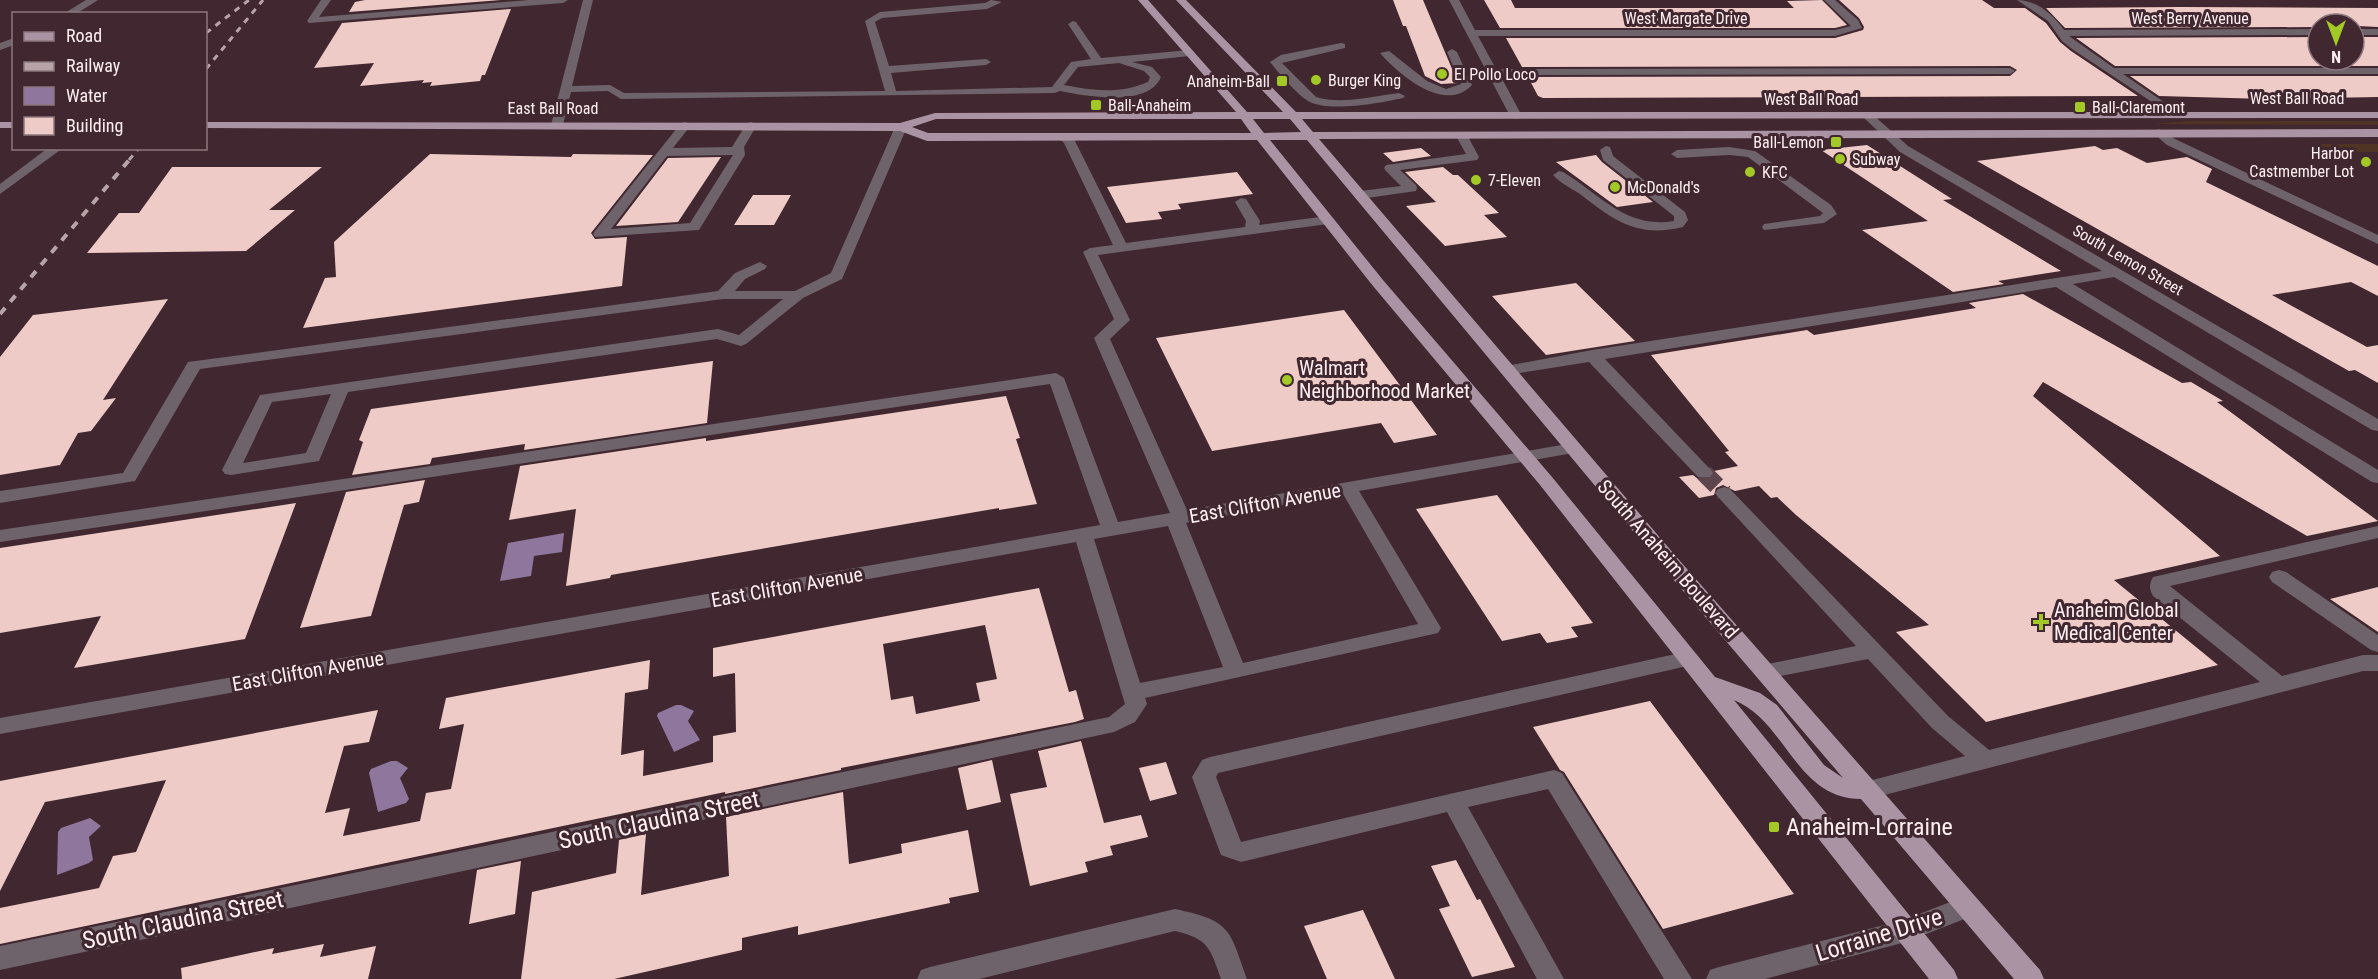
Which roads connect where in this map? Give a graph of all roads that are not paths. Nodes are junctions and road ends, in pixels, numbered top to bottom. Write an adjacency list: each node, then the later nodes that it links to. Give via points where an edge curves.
1 (93, 0): 13 (street)
2 (326, 0): 11 (street, via 312,21)
3 (563, 0): 11 (street)
4 (588, 0): 31 (street)
5 (996, 0): 12 (street, via 987,6)
6 (1143, 0): 20 (main road)
7 (1181, 0): 38 (main road, South Anaheim Boulevard)
8 (1454, 0): 15 (street)
9 (1829, 0): 15 (street, West Margate Drive, via 1857,28 1834,33)
10 (2022, 0): 16 (street, via 2051,19)
11 (537, 1)
12 (932, 5): 25 (street, via 880,15 870,21)
13 (72, 12)
14 (1073, 24): 24 (street)
15 (1471, 33): 28 (street)
16 (2062, 33): 17 (street, West Berry Avenue); 29 (street)
17 (2306, 33)
18 (1341, 46): 33 (street, via 1275,62 1312,99 1321,102)
19 (1452, 52): 21 (street, via 1467,85 1449,91 1426,87)
20 (1190, 53): 22 (street); 37 (main road)
21 (1385, 53)
22 (1112, 60): 24 (street); 30 (street, via 1148,69 1156,77 1153,84 1130,94 1110,95)
23 (986, 62): 25 (street)
24 (1097, 62): 30 (street, via 1075,64)
25 (885, 70): 32 (street)
26 (2010, 71): 28 (street)
27 (2378, 71): 29 (street)
28 (1493, 72): 39 (street)
29 (2112, 72): 35 (street)
30 (1057, 87): 32 (street)
31 (566, 89): 32 (street, via 610,88 621,96); 41 (street)
32 (892, 94)
33 (1399, 96)
34 (1867, 115): 35 (main road, West Ball Road); 39 (main road, West Ball Road); 45 (street, South Lemon Street)
35 (2176, 115): 36 (main road, West Ball Road)
36 (2378, 115)
37 (1244, 116): 38 (main road, West Ball Road); 44 (main road, East Ball Road, via 935,116); 51 (main road)
38 (1293, 116): 39 (main road, West Ball Road); 48 (main road, South Anaheim Boulevard)
39 (1516, 116)
40 (207, 125): 41 (main road, East Ball Road)
41 (557, 125): 42 (main road, East Ball Road)
42 (685, 125): 43 (main road, East Ball Road); 55 (street)
43 (751, 125): 44 (main road, East Ball Road); 54 (street)
44 (902, 127): 50 (main road, East Ball Road, via 927,137); 69 (street, via 837,276)
45 (1886, 133): 46 (main road, West Ball Road); 49 (main road, West Ball Road); 67 (street, South Lemon Street, via 1914,155)
46 (2159, 133): 47 (main road, West Ball Road); 64 (street)
47 (2378, 133)
48 (1309, 136): 49 (main road, West Ball Road); 51 (main road, West Ball Road); 59 (main road, South Anaheim Boulevard)
49 (1462, 136): 59 (street, via 1473,158 1390,168 1411,188)
50 (1064, 137): 51 (main road, East Ball Road); 65 (street)
51 (1260, 137): 61 (main road)
52 (54, 150): 58 (street)
53 (1606, 150): 57 (street, via 1606,157 1680,215 1678,224 1655,228 1625,221)
54 (739, 151): 55 (street); 55 (street, via 694,227 600,234)
55 (665, 152)
56 (1677, 154): 62 (street, via 1729,150 1751,154 1830,214 1824,219)
57 (1559, 175)
58 (0, 190)
59 (1360, 195): 72 (main road, South Anaheim Boulevard)
60 (1241, 202): 63 (street, via 1253,220)
61 (1328, 220): 63 (street); 76 (main road)
62 (1769, 226)
63 (1251, 231): 65 (street)
64 (2378, 240)
65 (1122, 248): 82 (street, via 1090,252 1122,320 1102,338)
66 (760, 266): 70 (street, via 741,276)
67 (2115, 273): 68 (street); 74 (street, South Lemon Street)
68 (2059, 282): 71 (street); 78 (street)
69 (798, 295): 70 (street); 73 (street, via 741,340 718,334)
70 (723, 296): 81 (street, via 194,365 129,477)
71 (1592, 356): 72 (street); 77 (street)
72 (1507, 370): 75 (main road, South Anaheim Boulevard)
73 (342, 388): 73 (street, via 313,457 231,470 266,398)
74 (2378, 426)
75 (1573, 448): 76 (street, East Clifton Avenue); 92 (main road, South Anaheim Boulevard)
76 (1526, 458): 79 (street, East Clifton Avenue); 90 (main road)
77 (1704, 472)
78 (2378, 478)
79 (1348, 489): 82 (street, East Clifton Avenue); 93 (street, via 1431,628)
80 (1724, 493): 89 (street)
81 (0, 497)
82 (1178, 519): 83 (street, East Clifton Avenue); 93 (street)
83 (1111, 530): 85 (street, East Clifton Avenue); 86 (street, via 1056,378)
84 (2378, 532): 95 (street, via 2160,582 2160,591)
85 (1083, 535): 96 (street); 97 (street, East Clifton Avenue)
86 (0, 536)
87 (2279, 577): 88 (street)
88 (2378, 645)
89 (1871, 651): 92 (street); 98 (street, via 1940,722)
90 (1689, 659): 94 (main road); 100 (street, via 1210,766 1204,777 1230,848 1241,852)
91 (2378, 663): 95 (street, via 2363,663)
92 (1765, 671): 99 (main road, South Anaheim Boulevard)
93 (1236, 672): 96 (street)
94 (1708, 682): 99 (main road, via 1758,703 1823,777 1842,789); 102 (main road)
95 (2279, 685): 98 (street)
96 (1132, 693): 103 (street, South Claudina Street, via 1136,704 1132,713 1114,724)
97 (0, 726)
98 (1986, 761): 99 (street)
99 (1869, 790): 101 (main road, South Anaheim Boulevard)
100 (1453, 801): 106 (street); 107 (street, via 1554,779)
101 (1968, 906): 102 (street, Lorraine Drive); 110 (main road, South Anaheim Boulevard)
102 (1906, 931): 108 (street, Lorraine Drive); 109 (main road)
103 (0, 958)
104 (930, 979): 105 (street, via 1174,920 1203,926 1221,941)
105 (1234, 979)
106 (1551, 979)
107 (1679, 979)
108 (1719, 979)
109 (1945, 979)
110 (2031, 979)

